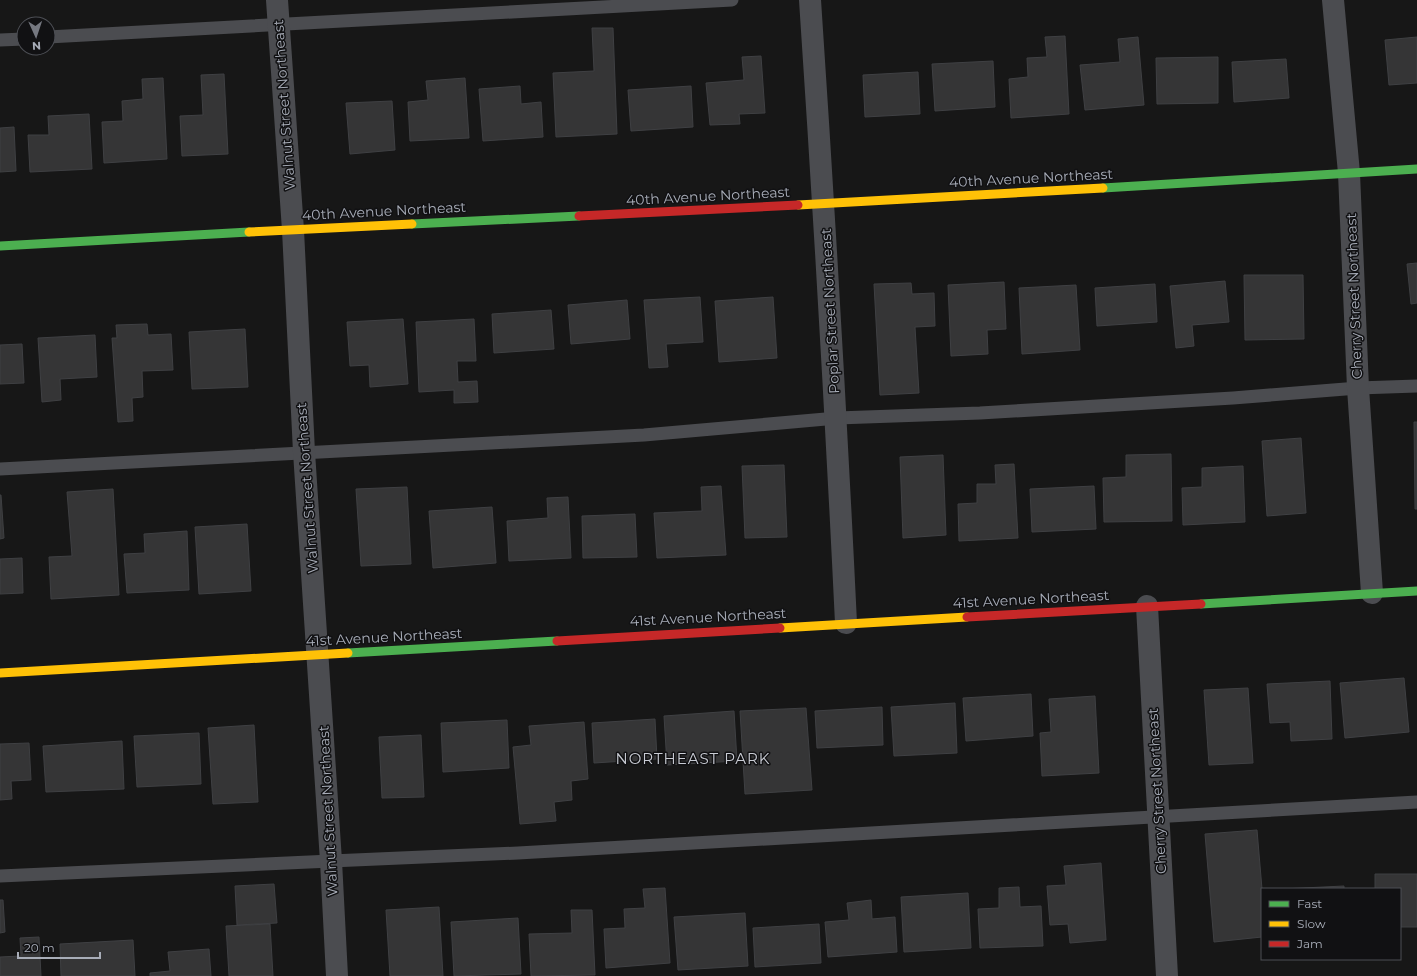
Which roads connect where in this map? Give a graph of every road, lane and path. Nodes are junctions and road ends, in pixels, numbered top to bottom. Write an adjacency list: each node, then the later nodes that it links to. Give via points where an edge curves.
1 (277, 0): 5 (street, Walnut Street Northeast)
2 (732, 0): 5 (lane)
3 (810, 0): 11 (street, Poplar Street Northeast)
4 (1333, 0): 10 (street, Cherry Street Northeast)
5 (278, 25): 6 (lane); 12 (street, Walnut Street Northeast)
6 (56, 37)
7 (16, 39): 8 (lane)
8 (0, 40)
9 (1417, 170): 10 (street, 40th Avenue Northeast)
10 (1349, 173): 11 (street, 40th Avenue Northeast); 15 (street, Cherry Street Northeast)
11 (824, 204): 12 (street, 40th Avenue Northeast); 16 (street, Poplar Street Northeast)
12 (293, 230): 13 (street, 40th Avenue Northeast); 17 (street, Walnut Street Northeast)
13 (0, 246)
14 (1417, 386): 15 (lane)
15 (1358, 388): 16 (lane, via 1004,412); 20 (street, Cherry Street Northeast)
16 (836, 418): 17 (lane, via 636,435); 22 (street, Poplar Street Northeast)
17 (304, 452): 18 (lane); 23 (street, Walnut Street Northeast)
18 (0, 469)
19 (1417, 591): 20 (street, 41st Avenue Northeast)
20 (1372, 593): 21 (street, 41st Avenue Northeast)
21 (1147, 606): 22 (street, 41st Avenue Northeast); 26 (street, Cherry Street Northeast)
22 (846, 623): 23 (street, 41st Avenue Northeast)
23 (318, 655): 24 (street, 41st Avenue Northeast); 27 (street, Walnut Street Northeast)
24 (0, 673)
25 (1417, 802): 26 (lane)
26 (1158, 817): 27 (lane, via 518,854); 30 (street, Cherry Street Northeast)
27 (332, 860): 28 (lane); 29 (street, Walnut Street Northeast)
28 (0, 876)
29 (337, 976)
30 (1167, 976)

